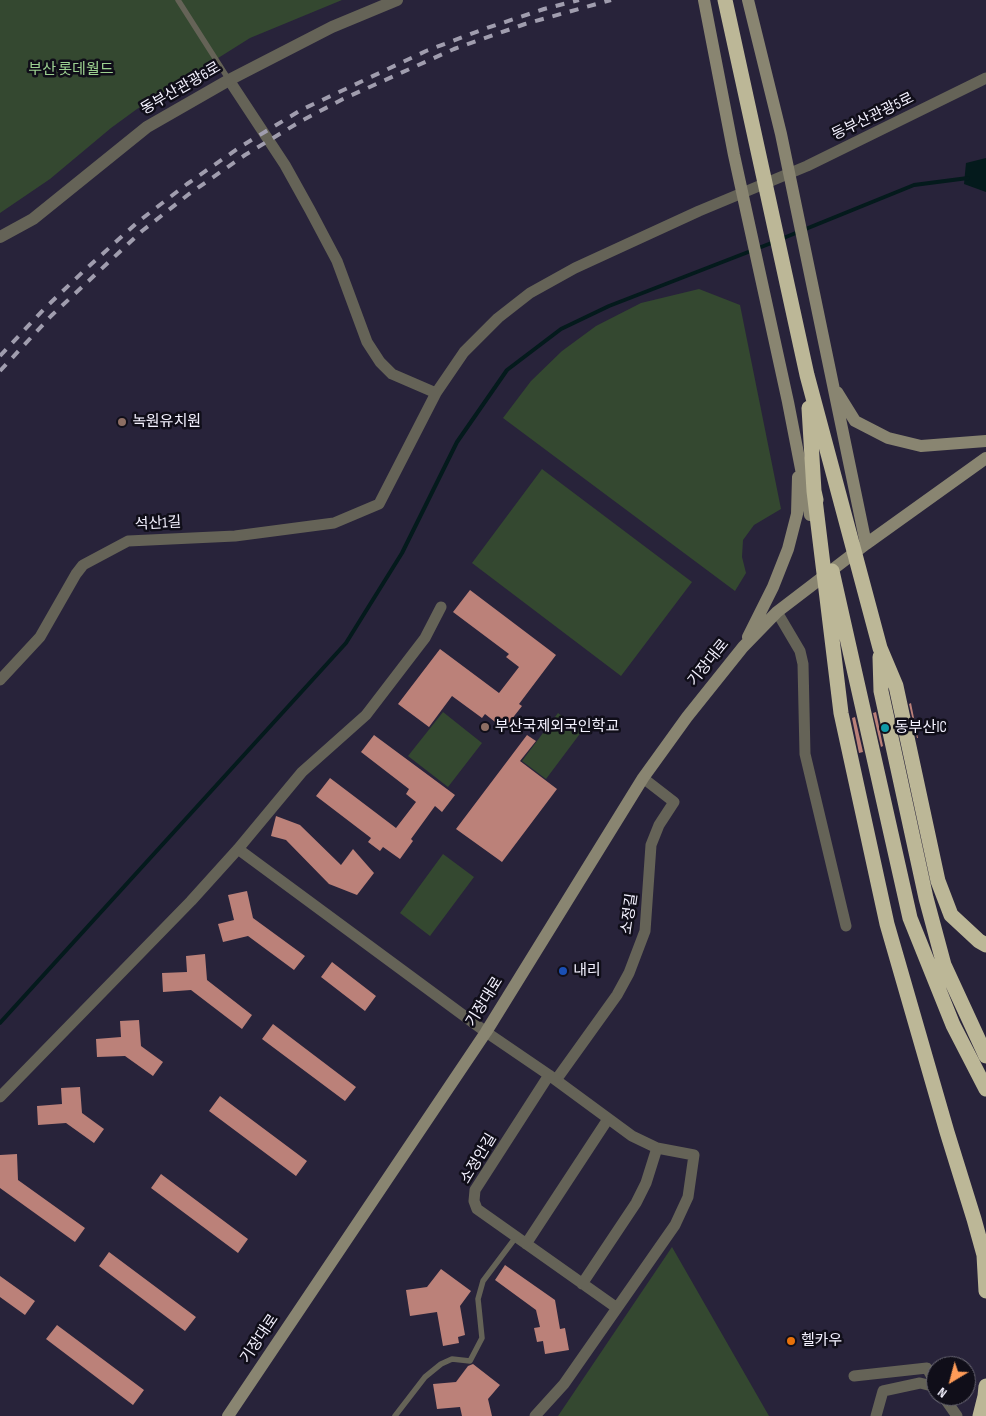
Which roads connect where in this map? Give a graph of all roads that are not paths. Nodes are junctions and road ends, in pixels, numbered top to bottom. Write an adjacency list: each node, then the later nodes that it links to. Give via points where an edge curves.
1 (178, 0): 7 (lane)
2 (397, 0): 7 (street, 동부산관광6로, via 332,27)
3 (704, 0): 12 (main road)
4 (725, 0): 9 (highway)
5 (748, 0): 10 (main road, via 782,134)
6 (986, 78): 11 (street, 동부산관광5로, via 806,166 575,268 530,293 498,318 464,352)
7 (229, 80): 8 (street, 동부산관광6로, via 147,127 32,219); 11 (street, via 285,165 310,210 337,261 367,342 380,362 392,374)
8 (0, 237)
9 (807, 375): 15 (highway); 22 (highway)
10 (832, 384): 13 (main road, via 856,421 888,438 921,446); 17 (main road)
11 (436, 394): 16 (street, 동부산관광5로)
12 (788, 402): 18 (main road); 21 (main road, via 798,472 797,514 773,587)
13 (986, 441)
14 (986, 458): 17 (main road, 기장대로)
15 (814, 491): 31 (highway, via 910,918 953,1026); 38 (highway, via 841,713 887,924 984,1255)
16 (379, 504): 23 (street, 석산1길, via 334,523 235,536 128,541 83,566 40,637)
17 (866, 544): 18 (main road, 기장대로)
18 (822, 576): 20 (main road, 기장대로)
19 (441, 607): 25 (street, via 425,638 366,715 302,772)
20 (777, 612): 21 (main road, 기장대로); 26 (street, via 800,651 803,664 805,754)
21 (743, 647): 24 (main road, 기장대로)
22 (880, 648): 27 (highway, via 896,686 938,881 952,915); 29 (highway, via 881,691 926,898 944,966)
23 (0, 680)
24 (643, 778): 28 (main road, 기장대로); 30 (street, 소정길, via 674,802 659,825 652,845 645,931 617,995)
25 (238, 848): 28 (street); 32 (street)
26 (846, 926)
27 (986, 945)
28 (486, 1032): 30 (street); 44 (main road, 기장대로)
29 (986, 1056)
30 (552, 1078): 33 (street); 35 (street, 소정안길, via 475,1190 477,1209)
31 (986, 1090)
32 (0, 1097)
33 (608, 1119): 34 (street); 36 (street)
34 (657, 1148): 37 (street, via 636,1203); 39 (street, via 694,1155 688,1197 675,1225)
35 (516, 1237): 36 (street, 소정안길); 45 (lane, via 483,1280 478,1300 482,1338 470,1361 452,1359 441,1364 426,1377)
36 (526, 1244): 37 (street, 소정안길)
37 (582, 1284): 39 (street, 소정안길)
38 (986, 1291)
39 (616, 1308): 46 (street, via 564,1384)
40 (926, 1368): 41 (street)
41 (854, 1376)
42 (926, 1384): 47 (street, via 882,1391)
43 (986, 1386): 48 (highway)
44 (228, 1416)
45 (395, 1416)
46 (535, 1416)
47 (876, 1416)
48 (980, 1416)

